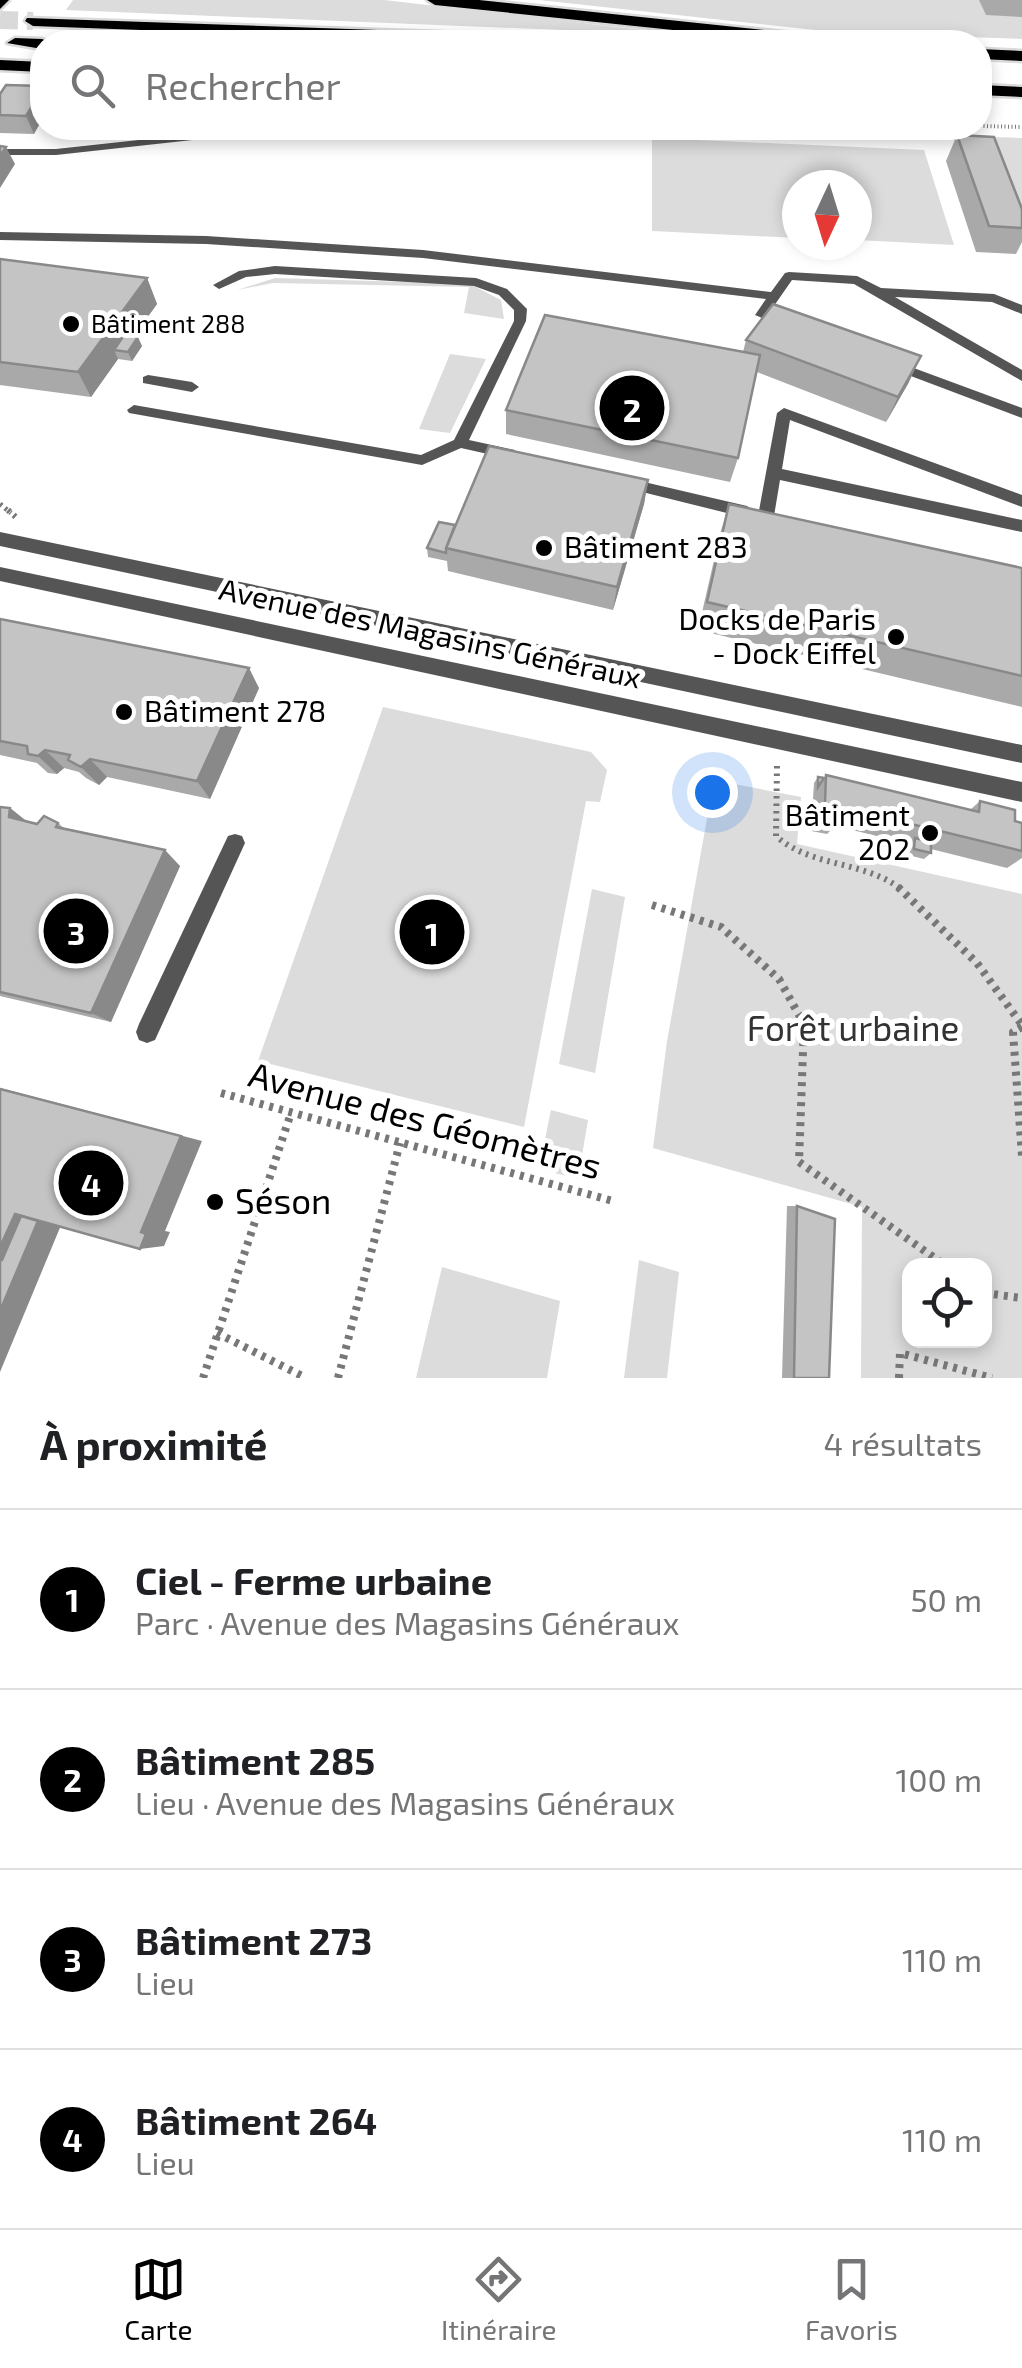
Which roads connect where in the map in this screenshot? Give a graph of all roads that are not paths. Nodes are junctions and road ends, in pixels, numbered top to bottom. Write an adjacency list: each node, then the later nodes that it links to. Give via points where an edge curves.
1 (436, 0): 4 (highway)
2 (33, 21): 3 (highway)
3 (268, 30)
4 (717, 30)
5 (15, 43): 6 (highway)
6 (30, 44)
7 (992, 55): 8 (highway)
8 (1022, 56)
9 (0, 65): 10 (highway)
10 (30, 66)
11 (992, 91): 12 (highway)
12 (1022, 92)
13 (165, 140): 14 (lane)
14 (0, 152)
15 (0, 236): 18 (lane, via 422,254)
16 (219, 285): 27 (lane, via 274,270 476,282 512,300 521,309 520,321)
17 (875, 292): 18 (lane, via 856,280 789,276); 19 (lane, via 994,298); 22 (lane)
18 (774, 296): 20 (lane, via 762,315)
19 (1022, 310)
20 (799, 329)
21 (873, 357): 26 (lane)
22 (1022, 376)
23 (148, 380): 24 (lane)
24 (192, 387)
25 (134, 410): 27 (lane, via 422,460)
26 (1022, 412)
27 (460, 443): 28 (lane)
28 (530, 458)
29 (774, 473): 31 (lane, via 784,413); 32 (lane); 34 (lane)
30 (614, 479): 32 (lane)
31 (1022, 501)
32 (766, 516): 33 (lane)
33 (784, 520)
34 (1022, 526)
35 (0, 539): 37 (street, Avenue des Magasins Généraux)
36 (0, 574): 38 (street, Avenue des Magasins Généraux)
37 (1022, 754)
38 (1022, 792)
39 (234, 842): 40 (lane)
40 (148, 1032)

